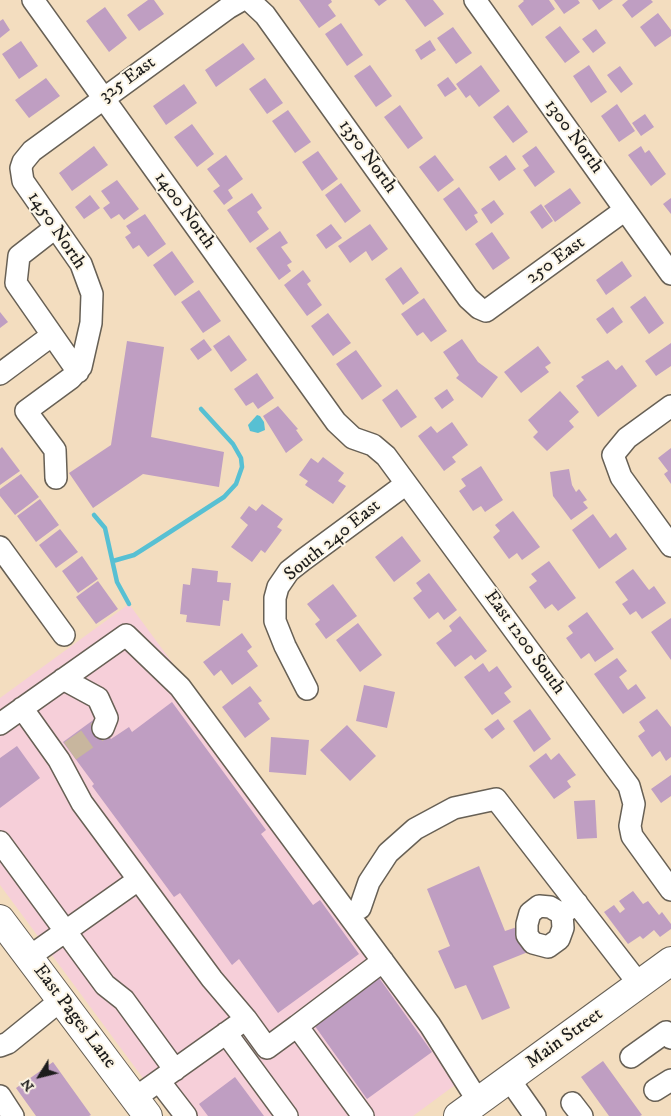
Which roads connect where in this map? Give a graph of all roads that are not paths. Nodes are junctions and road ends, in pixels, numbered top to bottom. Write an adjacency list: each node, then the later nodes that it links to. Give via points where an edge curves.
1 (33, 0): 5 (street, 1400 North)
2 (242, 0): 5 (street, 325 East)
3 (249, 0): 10 (street, 1350 North, via 265,15 468,298)
4 (475, 0): 7 (street, 1300 North)
5 (103, 98): 6 (street, 325 East, via 32,151); 15 (street, 1400 North)
6 (21, 168): 8 (street, 1450 North, via 26,187)
7 (626, 210): 9 (street, 1300 North); 10 (street, 250 East)
8 (55, 228): 11 (street, via 19,256 16,277 19,290); 12 (street, 1450 North, via 81,264 92,294 92,323)
9 (671, 274)
10 (486, 311)
11 (51, 336): 12 (street); 13 (street)
12 (78, 372): 16 (street, via 26,411 55,450)
13 (0, 374)
14 (671, 406): 18 (street, via 627,438 613,455 621,477)
15 (336, 422): 17 (street, East 1200 South, via 353,438 380,450)
16 (56, 478)
17 (406, 484): 22 (street, South 240 East, via 289,571 278,587 275,621); 28 (street, East 1200 South, via 629,786 634,804 630,826 632,836)
18 (671, 546)
19 (2, 555): 20 (street)
20 (64, 635)
21 (63, 679): 23 (street); 25 (street, via 98,698 107,718); 33 (street, via 126,635 180,687)
22 (307, 689)
23 (22, 708): 24 (street); 27 (street, via 65,756 82,803)
24 (0, 724)
25 (102, 728)
26 (0, 842): 31 (street)
27 (138, 880): 31 (street); 37 (street, via 212,980)
28 (671, 890)
29 (360, 908): 35 (street, via 369,882 388,853 415,829 454,808 496,799 570,908)
30 (0, 919): 32 (main road, East Pages Lane)
31 (66, 932): 32 (street); 43 (street, via 106,985 124,1000)
32 (29, 958): 36 (main road, East Pages Lane)
33 (383, 961): 38 (street); 47 (street, via 430,1026)
34 (671, 961): 35 (main road, Main Street)
35 (639, 984): 44 (main road, Main Street)
36 (61, 1000): 41 (street); 46 (main road, East Pages Lane)
37 (246, 1019): 38 (street, via 267,1048); 39 (street)
38 (297, 1026): 51 (street)
39 (226, 1034): 43 (street); 50 (street)
40 (671, 1038): 42 (street, via 666,1032)
41 (0, 1046)
42 (631, 1057)
43 (167, 1075): 46 (street); 48 (street)
44 (509, 1079): 47 (main road, Main Street); 52 (street)
45 (0, 1096): 49 (street)
46 (141, 1107)
47 (468, 1109)
48 (184, 1115)
49 (13, 1116)
50 (287, 1116)
51 (363, 1116)
52 (535, 1116)

